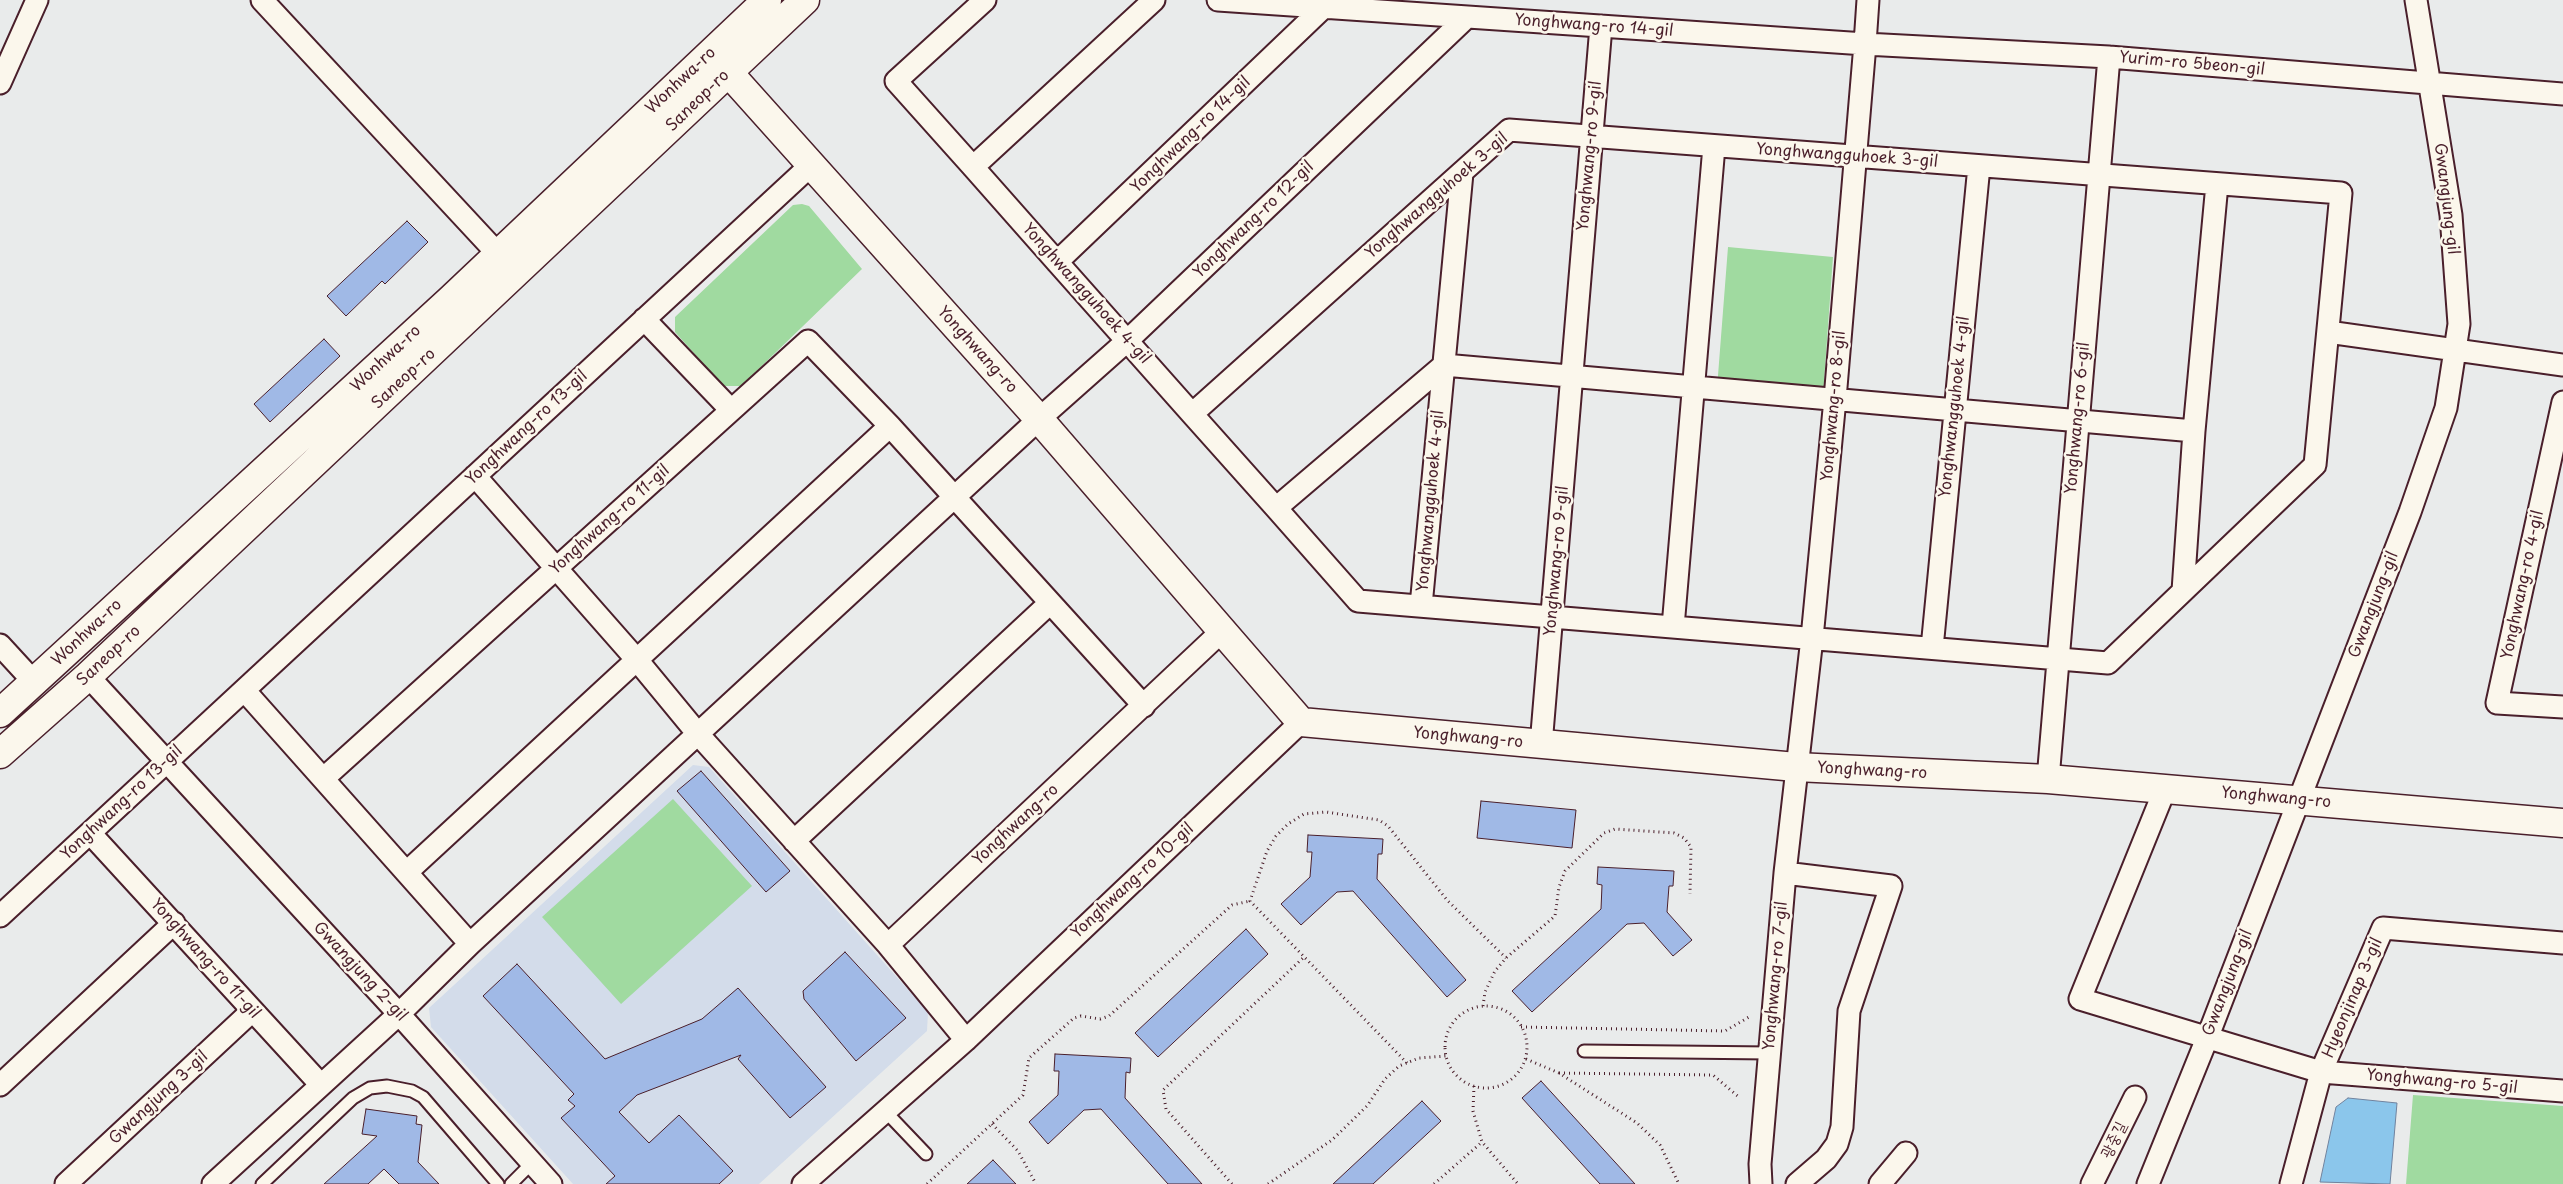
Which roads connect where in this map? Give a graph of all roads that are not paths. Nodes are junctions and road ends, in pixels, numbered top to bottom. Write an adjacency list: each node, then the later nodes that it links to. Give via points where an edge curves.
1 (37, 0): 16 (street)
2 (262, 0): 28 (street)
3 (767, 0): 28 (street, Wonhwa-ro)
4 (805, 0): 15 (street, Saneop-ro)
5 (985, 0): 24 (street, Yonghwangguhoek 4-gil, via 896,81)
6 (1154, 0): 24 (street)
7 (1218, 0): 10 (street, Yonghwang-ro 14-gil)
8 (1868, 0): 13 (street)
9 (2416, 0): 17 (street, Gwangjung-gil)
10 (1324, 7): 11 (street, Yonghwang-ro 14-gil); 29 (street, Yonghwang-ro 14-gil)
11 (1467, 17): 12 (street, Yonghwang-ro 14-gil); 32 (street, Yonghwang-ro 12-gil)
12 (1601, 26): 13 (street, Yonghwang-ro 14-gil); 19 (street, Yonghwang-ro 9-gil)
13 (1865, 44): 14 (street, Yurim-ro 5beon-gil); 21 (street, Yonghwang-ro 8-gil)
14 (2109, 58): 17 (street, Yurim-ro 5beon-gil); 26 (street, Yonghwang-ro 6-gil)
15 (728, 72): 22 (street, Yonghwang-ro); 62 (street, Saneop-ro)
16 (0, 83)
17 (2430, 84): 18 (street, Yurim-ro 5beon-gil); 33 (street, Gwangjung-gil, via 2451,214 2459,324)
18 (2563, 94)
19 (1592, 137): 20 (street, Yonghwangguhoek 3-gil); 25 (street, Yonghwangguhoek 3-gil, via 1509,130); 36 (street, Yonghwang-ro 9-gil)
20 (1714, 146): 21 (street, Yonghwangguhoek 3-gil); 37 (street)
21 (1854, 156): 23 (street, Yonghwangguhoek 3-gil); 38 (street, Yonghwang-ro 8-gil)
22 (810, 166): 30 (street, Yonghwang-ro 13-gil); 43 (street, Yonghwang-ro)
23 (1979, 166): 26 (street, Yonghwangguhoek 3-gil); 41 (street, Yonghwangguhoek 4-gil)
24 (973, 167): 29 (street, Yonghwangguhoek 4-gil)
25 (1462, 173): 34 (street, Yonghwangguhoek 4-gil); 42 (street, Yonghwangguhoek 3-gil)
26 (2099, 175): 27 (street, Yonghwangguhoek 3-gil); 44 (street, Yonghwang-ro 6-gil)
27 (2217, 184): 31 (street, Yonghwangguhoek 3-gil, via 2341,193); 46 (street)
28 (498, 254): 63 (street, Wonhwa-ro)
29 (1057, 262): 32 (street, Yonghwangguhoek 4-gil)
30 (644, 319): 40 (street); 47 (street, Yonghwang-ro 13-gil)
31 (2328, 332): 33 (street); 51 (street, Yonghwangguhoek 4-gil, via 2315,465)
32 (1127, 341): 42 (street, Yonghwangguhoek 4-gil); 43 (street, Yonghwang-ro 12-gil)
33 (2455, 349): 35 (street); 77 (street, Gwangjung-gil, via 2446,408 2434,443)
34 (1444, 365): 36 (street); 49 (street); 53 (street, Yonghwangguhoek 4-gil)
35 (2563, 365)
36 (1572, 376): 37 (street); 54 (street, Yonghwang-ro 9-gil)
37 (1694, 387): 38 (street); 55 (street)
38 (1835, 399): 41 (street); 57 (street, Yonghwang-ro 8-gil)
39 (2563, 402): 66 (street, Yonghwang-ro 4-gil, via 2497,703)
40 (731, 410): 45 (street, Yonghwang-ro 11-gil, via 808,341); 50 (street, Yonghwang-ro 11-gil)
41 (1955, 410): 44 (street); 59 (street, Yonghwangguhoek 4-gil)
42 (1192, 414): 49 (street, Yonghwangguhoek 4-gil)
43 (1038, 419): 48 (street); 56 (street, Yonghwang-ro)
44 (2078, 421): 46 (street); 60 (street, Yonghwang-ro 6-gil)
45 (890, 426): 48 (street, Yonghwang-ro 11-gil); 61 (street)
46 (2194, 431): 51 (street)
47 (475, 476): 50 (street); 64 (street, Yonghwang-ro 13-gil)
48 (954, 497): 52 (street); 69 (street)
49 (1276, 508): 53 (street, Yonghwangguhoek 4-gil, via 1358,601)
50 (555, 569): 61 (street); 74 (street, Yonghwang-ro 11-gil)
51 (2184, 590): 60 (street, Yonghwangguhoek 4-gil, via 2108,662)
52 (1050, 603): 65 (street); 80 (street)
53 (1422, 606): 54 (street, Yonghwangguhoek 4-gil)
54 (1552, 617): 55 (street, Yonghwangguhoek 4-gil); 70 (street, Yonghwang-ro 9-gil)
55 (1673, 627): 57 (street, Yonghwangguhoek 4-gil)
56 (1221, 632): 65 (street, Yonghwang-ro); 68 (street, Yonghwang-ro)
57 (1812, 638): 59 (street, Yonghwangguhoek 4-gil); 73 (street, Yonghwang-ro 8-gil)
58 (0, 645): 63 (street)
59 (1932, 648): 60 (street, Yonghwangguhoek 4-gil)
60 (2058, 658): 75 (street, Yonghwang-ro 6-gil)
61 (637, 660): 69 (street); 81 (street)
62 (88, 676): 71 (street, Saneop-ro); 72 (street, Gwangjung 2-gil)
63 (34, 682): 67 (street, Wonhwa-ro)
64 (244, 690): 72 (street, Yonghwang-ro 13-gil); 74 (street)
65 (1144, 706): 87 (street, Yonghwang-ro)
66 (2563, 707)
67 (0, 713)
68 (1301, 722): 70 (street, Yonghwang-ro); 91 (street, Yonghwang-ro 10-gil)
69 (698, 734): 80 (street); 86 (street)
70 (1541, 745): 73 (street, Yonghwang-ro)
71 (0, 754)
72 (167, 762): 79 (street, Yonghwang-ro 13-gil); 89 (street, Gwangjung 2-gil)
73 (1796, 767): 75 (street, Yonghwang-ro); 82 (street, Yonghwang-ro 7-gil)
74 (324, 778): 81 (street)
75 (2048, 779): 76 (street, Yonghwang-ro)
76 (2165, 789): 77 (street, Yonghwang-ro); 90 (street, Yonghwang-ro 5-gil, via 2080,999)
77 (2299, 800): 78 (street, Yonghwang-ro); 90 (street, Gwangjung-gil)
78 (2563, 822)
79 (90, 833): 83 (street, Yonghwang-ro 13-gil); 84 (street, Yonghwang-ro 11-gil)
80 (794, 841): 87 (street)
81 (408, 871): 86 (street)
82 (1785, 873): 93 (street, Yonghwang-ro 7-gil); 111 (street, via 1892,886 1849,1011 1842,1127 1837,1144 1826,1159)
83 (0, 916)
84 (174, 923): 88 (street, Yonghwang-ro 11-gil); 95 (street)
85 (2563, 943): 94 (street, Hyeonjinap 3-gil, via 2383,928)
86 (470, 944): 89 (street)
87 (888, 945): 91 (street)
88 (252, 1011): 96 (street, Yonghwang-ro 11-gil); 103 (street, Gwangjung 3-gil)
89 (399, 1014): 96 (street); 102 (street, Gwangjung 2-gil)
90 (2208, 1036): 94 (street, Yonghwang-ro 5-gil); 114 (street, Gwangjung-gil)
91 (966, 1040): 99 (street, Yonghwang-ro 10-gil)
92 (1584, 1051): 93 (lane)
93 (1770, 1053): 110 (street, Yonghwang-ro 7-gil)
94 (2321, 1072): 97 (street, Yonghwang-ro 5-gil); 115 (street, Hyeonjinap 3-gil)
95 (0, 1085)
96 (321, 1085): 104 (street)
97 (2563, 1092)
98 (2135, 1097): 113 (street, 광중길)
99 (885, 1111): 101 (lane); 109 (street, Yonghwang-ro 10-gil)
100 (1906, 1153): 112 (street)
101 (926, 1154)
102 (532, 1163): 107 (lane); 108 (street, Gwangjung 2-gil)
103 (66, 1184)
104 (213, 1184)
105 (262, 1184): 106 (lane, via 352,1098 370,1088 386,1086 412,1091 423,1097)
106 (498, 1184)
107 (511, 1184)
108 (551, 1184)
109 (803, 1184)
110 (1761, 1184)
111 (1797, 1184)
112 (1880, 1184)
113 (2092, 1184)
114 (2148, 1184)
115 (2291, 1184)

